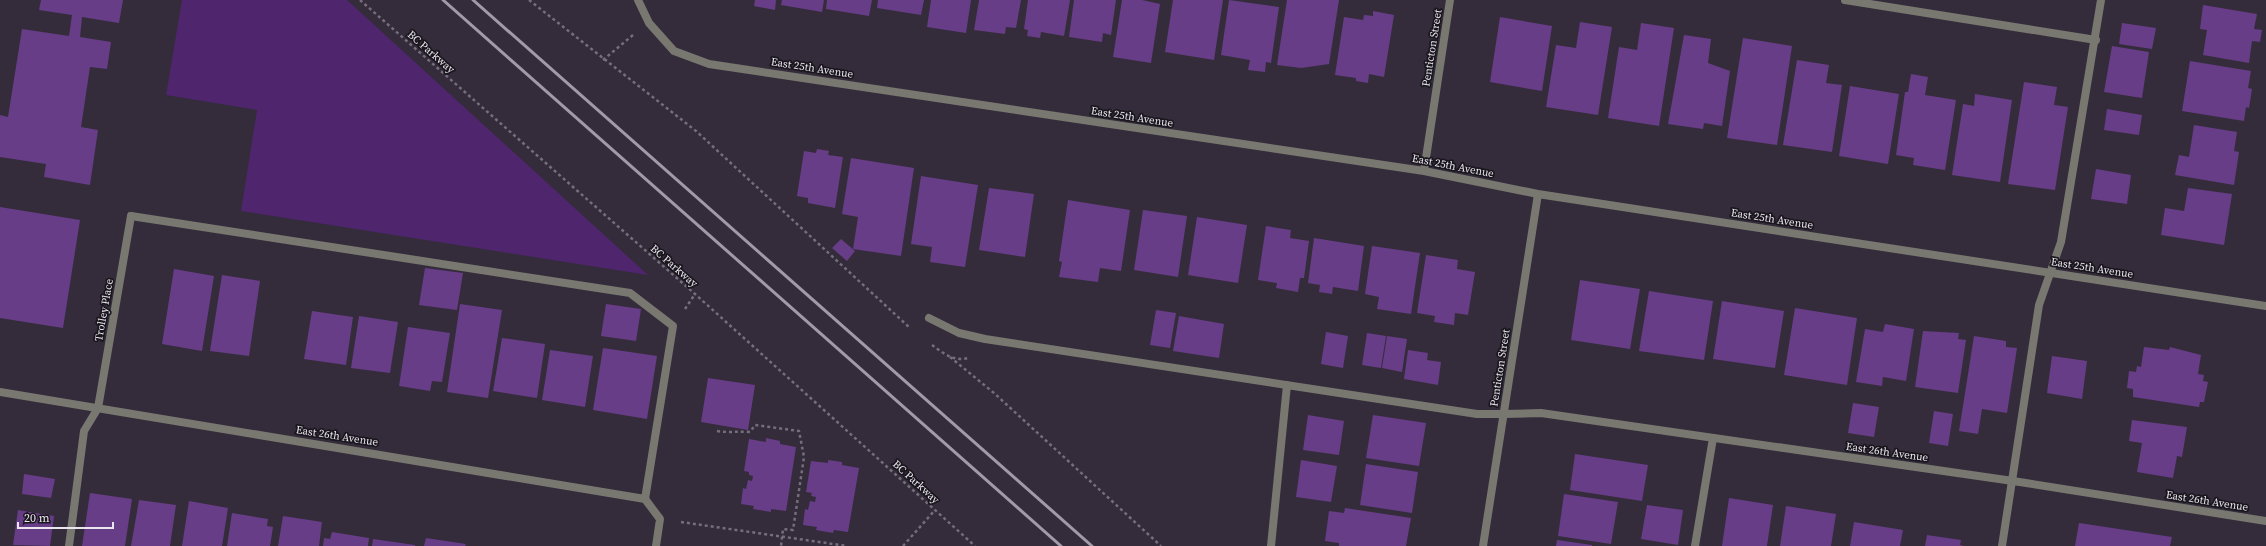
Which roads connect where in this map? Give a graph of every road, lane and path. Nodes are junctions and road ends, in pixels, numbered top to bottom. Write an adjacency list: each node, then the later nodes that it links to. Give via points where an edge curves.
1 (360, 0): 27 (path, BC Parkway, via 695,294)
2 (529, 0): 9 (path)
3 (638, 0): 7 (street, East 25th Avenue)
4 (1450, 0): 10 (street, Penticton Street)
5 (1845, 0): 8 (street)
6 (2102, 0): 8 (street)
7 (648, 23): 9 (path); 10 (street, East 25th Avenue, via 674,51 709,64)
8 (2096, 40): 12 (street, via 2061,242)
9 (603, 60): 15 (path, via 696,131)
10 (1424, 171): 11 (street, East 25th Avenue)
11 (1538, 194): 12 (street, East 25th Avenue); 22 (street, Penticton Street)
12 (2052, 272): 13 (street, East 25th Avenue); 25 (street, via 2040,305)
13 (2266, 306)
14 (929, 318): 16 (street, East 26th Avenue, via 959,333)
15 (911, 329)
16 (985, 339): 18 (path, via 979,354 962,360); 19 (street, East 26th Avenue)
17 (930, 343): 18 (path)
18 (949, 356): 37 (path, via 994,393)
19 (1287, 385): 22 (street, East 26th Avenue, via 1477,414); 38 (street)
20 (0, 392): 21 (street, East 26th Avenue)
21 (98, 408): 26 (street, East 26th Avenue); 26 (street, Trolley Place, via 131,216 630,293 673,326); 31 (street, via 84,430)
22 (1504, 414): 24 (street, East 26th Avenue, via 1541,413); 39 (street, Penticton Street)
23 (717, 431): 30 (path, via 731,434 739,431 750,432 755,425 799,431 804,457 793,530 783,528)
24 (1713, 438): 25 (street, East 26th Avenue); 40 (street)
25 (2013, 481): 29 (street, East 26th Avenue); 41 (street)
26 (645, 499): 28 (street)
27 (935, 510): 35 (path); 36 (path, BC Parkway)
28 (660, 519): 30 (path); 32 (street)
29 (2266, 521)
30 (782, 536): 33 (path); 34 (path)
31 (69, 546)
32 (656, 546)
33 (781, 546)
34 (846, 546)
35 (903, 546)
36 (975, 546)
37 (1161, 546)
38 (1271, 546)
39 (1483, 546)
40 (1695, 546)
41 (2002, 546)

